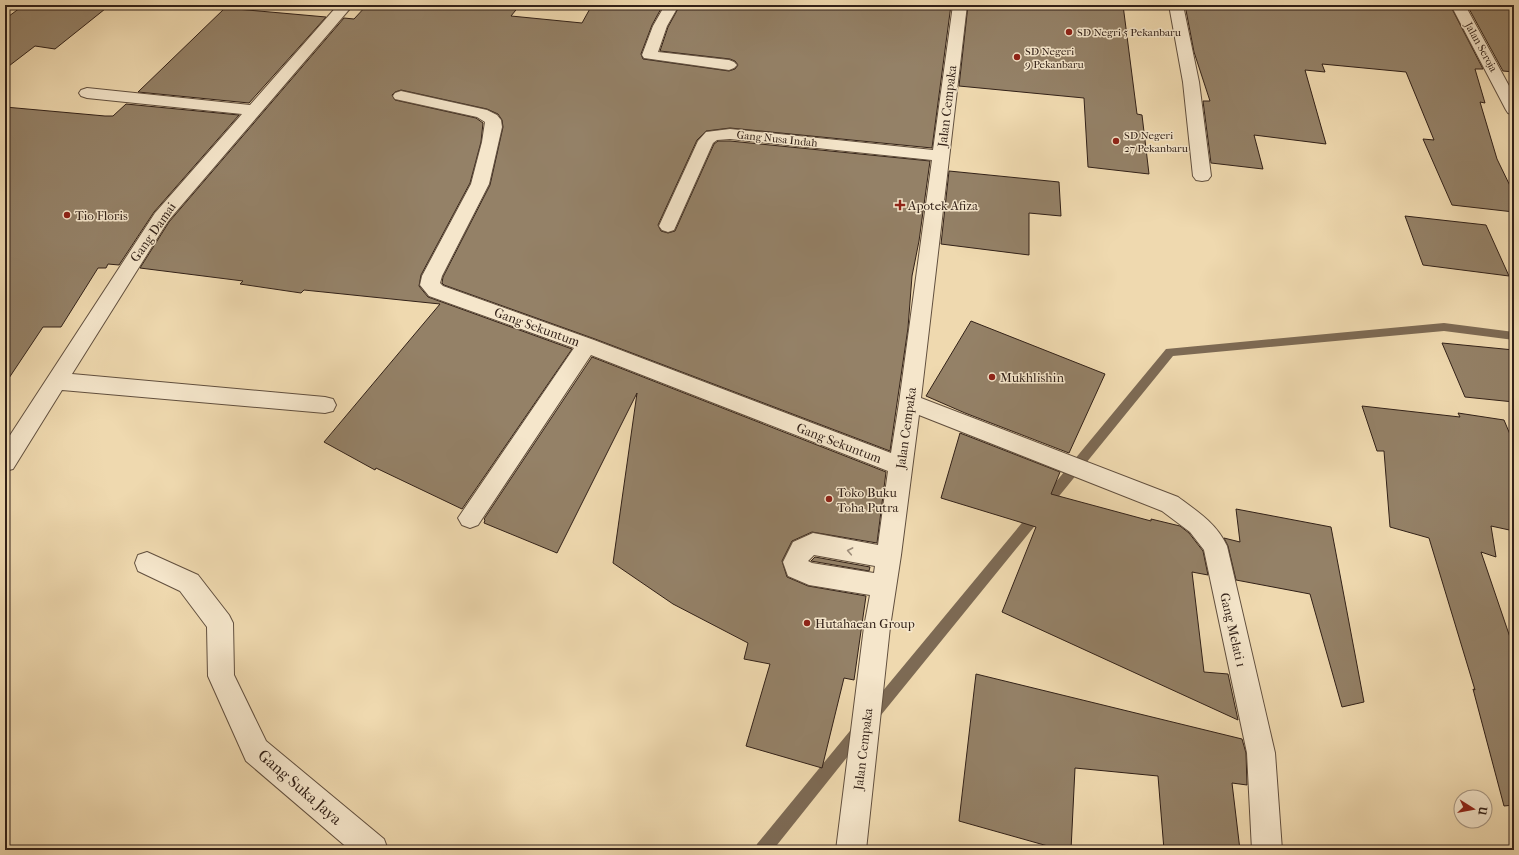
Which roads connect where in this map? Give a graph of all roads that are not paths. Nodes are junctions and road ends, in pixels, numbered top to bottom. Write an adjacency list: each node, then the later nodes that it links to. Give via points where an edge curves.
1 (346, 5): 9 (street, Gang Damai)
2 (672, 5): 6 (street, via 660,26 649,55)
3 (960, 5): 11 (street, Jalan Cempaka)
4 (1176, 5): 12 (street, via 1190,82)
5 (1458, 5): 10 (street, Jalan Seroja)
6 (728, 65)
7 (87, 93): 9 (street)
8 (401, 96): 14 (street, Gang Sekuntum, via 490,116 493,122 480,184 432,276 430,285 436,290)
9 (254, 110): 15 (street, Gang Damai, via 161,217)
10 (1514, 110)
11 (941, 156): 13 (street, Gang Nusa Indah, via 730,134 712,136 706,141); 16 (street, Jalan Cempaka)
12 (1202, 176)
13 (668, 226)
14 (587, 345): 19 (street, Gang Sekuntum); 20 (street)
15 (56, 381): 17 (street); 18 (street, Gang Damai)
16 (910, 404): 19 (street, Jalan Cempaka); 26 (street, Gang Melati 1, via 1170,504 1198,525 1214,546 1261,753)
17 (324, 405)
18 (5, 462)
19 (900, 466): 21 (street, Jalan Cempaka)
20 (470, 518)
21 (888, 558): 23 (street, Jalan Cempaka); 23 (street, one-way to 23, via 813,544 799,551 795,562 797,568 809,574)
22 (147, 563): 24 (street, Gang Suka Jaya, via 189,583 220,623 221,676 256,751)
23 (884, 586): 25 (street, Jalan Cempaka)
24 (373, 850)
25 (851, 850)
26 (1267, 850)

